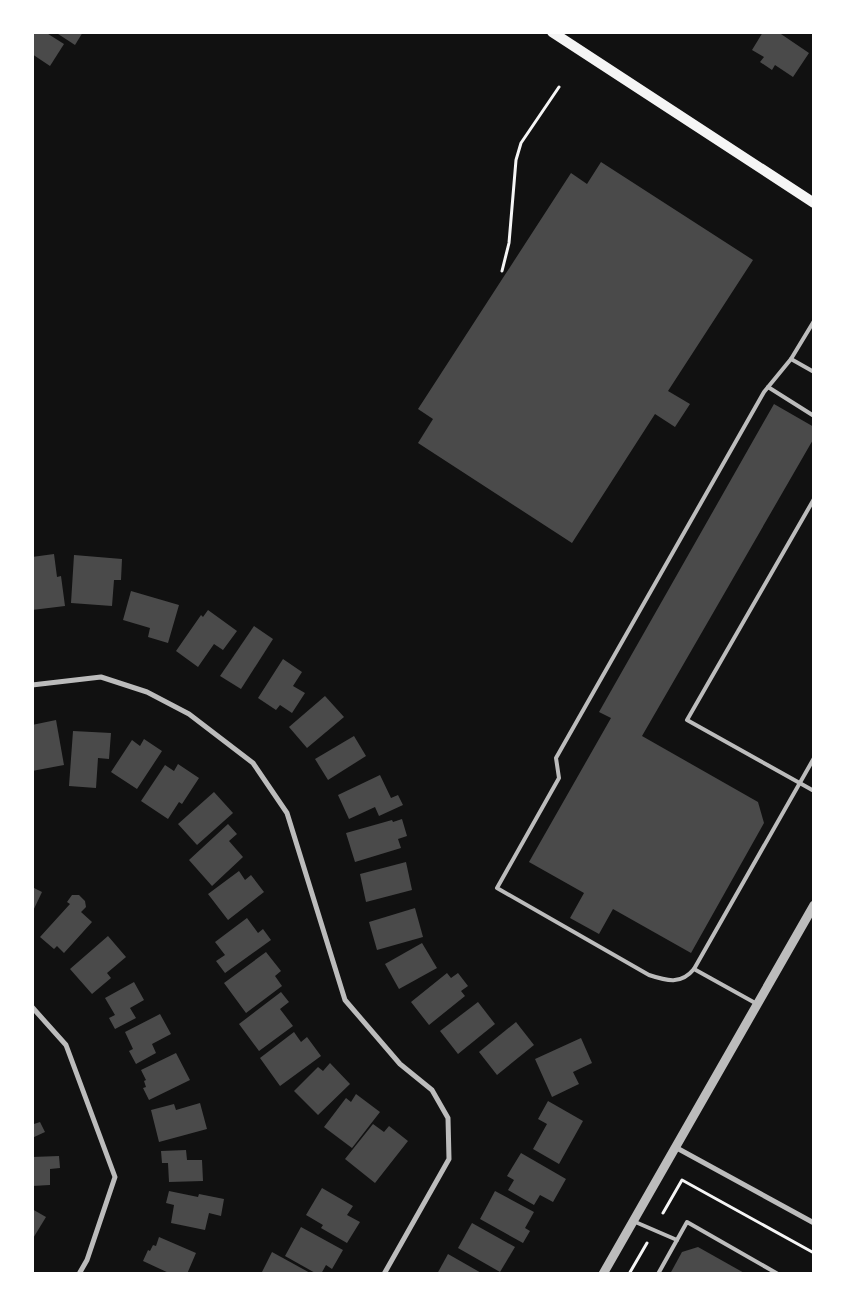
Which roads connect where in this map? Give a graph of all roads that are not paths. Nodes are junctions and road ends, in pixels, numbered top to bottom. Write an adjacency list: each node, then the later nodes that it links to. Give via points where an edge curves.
1 (552, 32): 2 (main road)
2 (564, 36): 3 (main road)
3 (814, 203)
4 (814, 321): 5 (lane)
5 (791, 359): 6 (lane); 7 (lane)
6 (814, 372)
7 (768, 387): 8 (lane); 15 (lane, via 556,758 558,778 497,888 649,975 684,980)
8 (814, 416)
9 (814, 499): 12 (lane, via 687,720)
10 (32, 685): 23 (street, via 101,677 147,692 189,714 253,763 288,813 345,1000 400,1064 432,1090 448,1118 450,1159)
11 (814, 758): 12 (lane)
12 (799, 783): 13 (lane); 15 (lane)
13 (814, 791)
14 (814, 905): 16 (street)
15 (694, 969): 16 (lane)
16 (757, 1004): 18 (street)
17 (32, 1008): 22 (street, via 66,1045 115,1177 87,1260)
18 (675, 1147): 19 (street); 20 (street)
19 (633, 1221): 21 (lane); 24 (street)
20 (813, 1221)
21 (677, 1240): 25 (lane); 26 (lane, via 687,1222)
22 (79, 1274)
23 (384, 1274)
24 (603, 1274)
25 (658, 1274)
26 (778, 1274)

